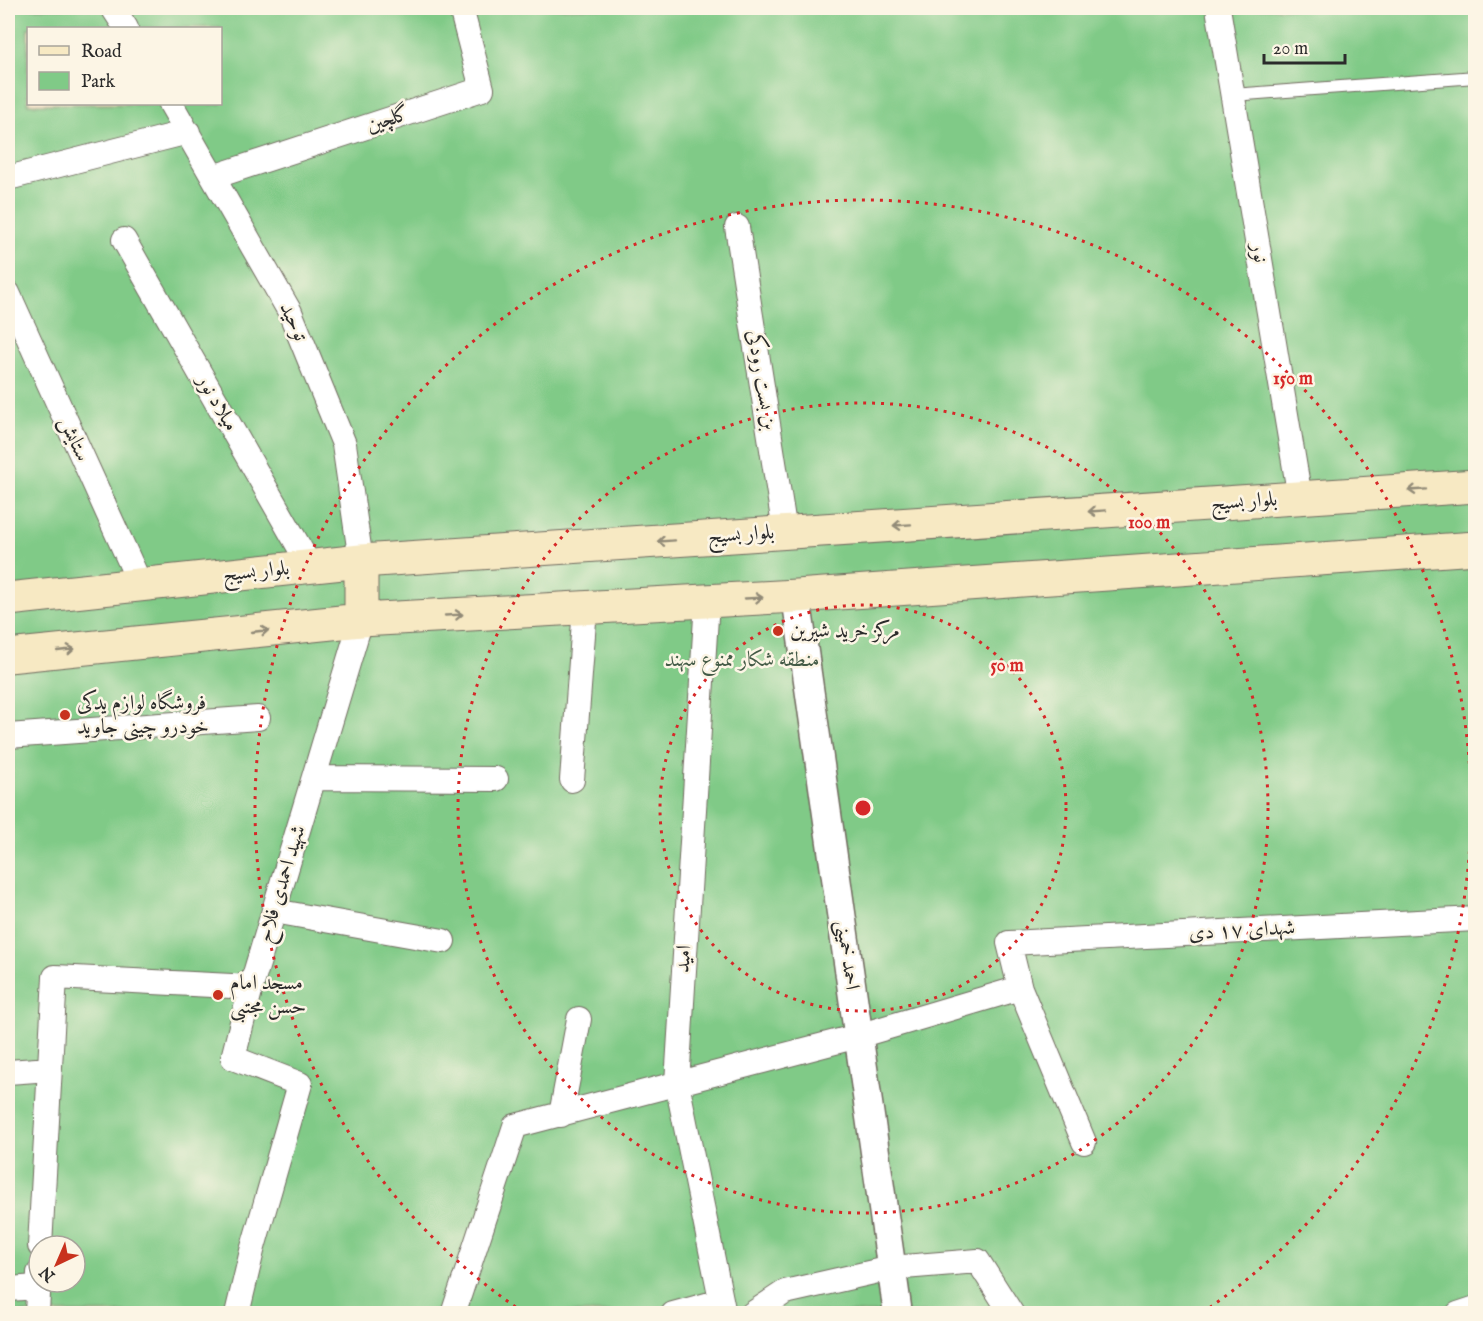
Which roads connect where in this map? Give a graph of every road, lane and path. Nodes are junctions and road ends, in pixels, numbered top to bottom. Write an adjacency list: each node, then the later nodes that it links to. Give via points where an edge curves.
1 (113, 8): 4 (street)
2 (461, 8): 9 (street, گلچین, via 482,89)
3 (1218, 8): 6 (street, نور)
4 (125, 27)
5 (1476, 77): 6 (lane)
6 (1233, 95): 15 (street, نور)
7 (172, 105): 8 (street, توحید)
8 (188, 132): 9 (street, توحید); 10 (street)
9 (213, 177): 18 (street, توحید, via 290,312 344,444)
10 (8, 178)
11 (738, 227): 16 (street, بن بست رودکی)
12 (124, 240): 19 (street, میلاد نور)
13 (8, 293): 20 (street, ستایش)
14 (1476, 486): 15 (main road, بلوار بسیج, one-way to 15)
15 (1300, 498): 16 (main road, بلوار بسیج, one-way to 16)
16 (785, 532): 18 (main road, بلوار بسیج, one-way to 18)
17 (1476, 548): 21 (main road)
18 (361, 561): 19 (main road, بلوار بسیج); 25 (main road)
19 (310, 567): 20 (main road, بلوار بسیج)
20 (140, 584): 22 (main road, بلوار بسیج)
21 (796, 596): 23 (main road, one-way to 21); 38 (street, احمد خمینی)
22 (8, 599)
23 (707, 601): 24 (main road); 41 (street, امید)
24 (585, 608): 25 (main road, one-way to 24); 31 (street)
25 (361, 620): 26 (main road, one-way to 25); 29 (street, شهید احمدی فلاح)
26 (8, 656)
27 (258, 718): 28 (street)
28 (8, 736)
29 (314, 778): 30 (street); 32 (street, شهید احمدی فلاح)
30 (496, 779)
31 (572, 780)
32 (274, 911): 34 (street); 35 (street, شهید احمدی فلاح)
33 (1476, 919): 36 (street, شهدای ۱۷ دی, via 1009,943)
34 (443, 940)
35 (251, 987): 39 (street, via 55,977); 52 (street, شهید احمدی فلاح, via 232,1058 300,1084)
36 (1020, 988): 38 (street); 43 (street)
37 (579, 1019): 42 (street)
38 (858, 1036): 41 (street); 45 (street, احمد خمینی)
39 (50, 1070): 40 (street); 44 (street)
40 (8, 1072)
41 (676, 1083): 42 (street); 49 (street, امید)
42 (561, 1115): 53 (street, via 515,1126)
43 (1084, 1142)
44 (41, 1234)
45 (891, 1268): 55 (street, via 785,1293); 56 (street, احمد خمینی); 57 (street, via 978,1261)
46 (27, 1283): 47 (street)
47 (8, 1289)
48 (38, 1294): 51 (street)
49 (722, 1307): 54 (street)
50 (1476, 1308): 58 (street)
51 (37, 1314)
52 (237, 1314)
53 (453, 1314)
54 (673, 1314)
55 (752, 1314)
56 (898, 1314)
57 (1012, 1314)
58 (1458, 1314)

